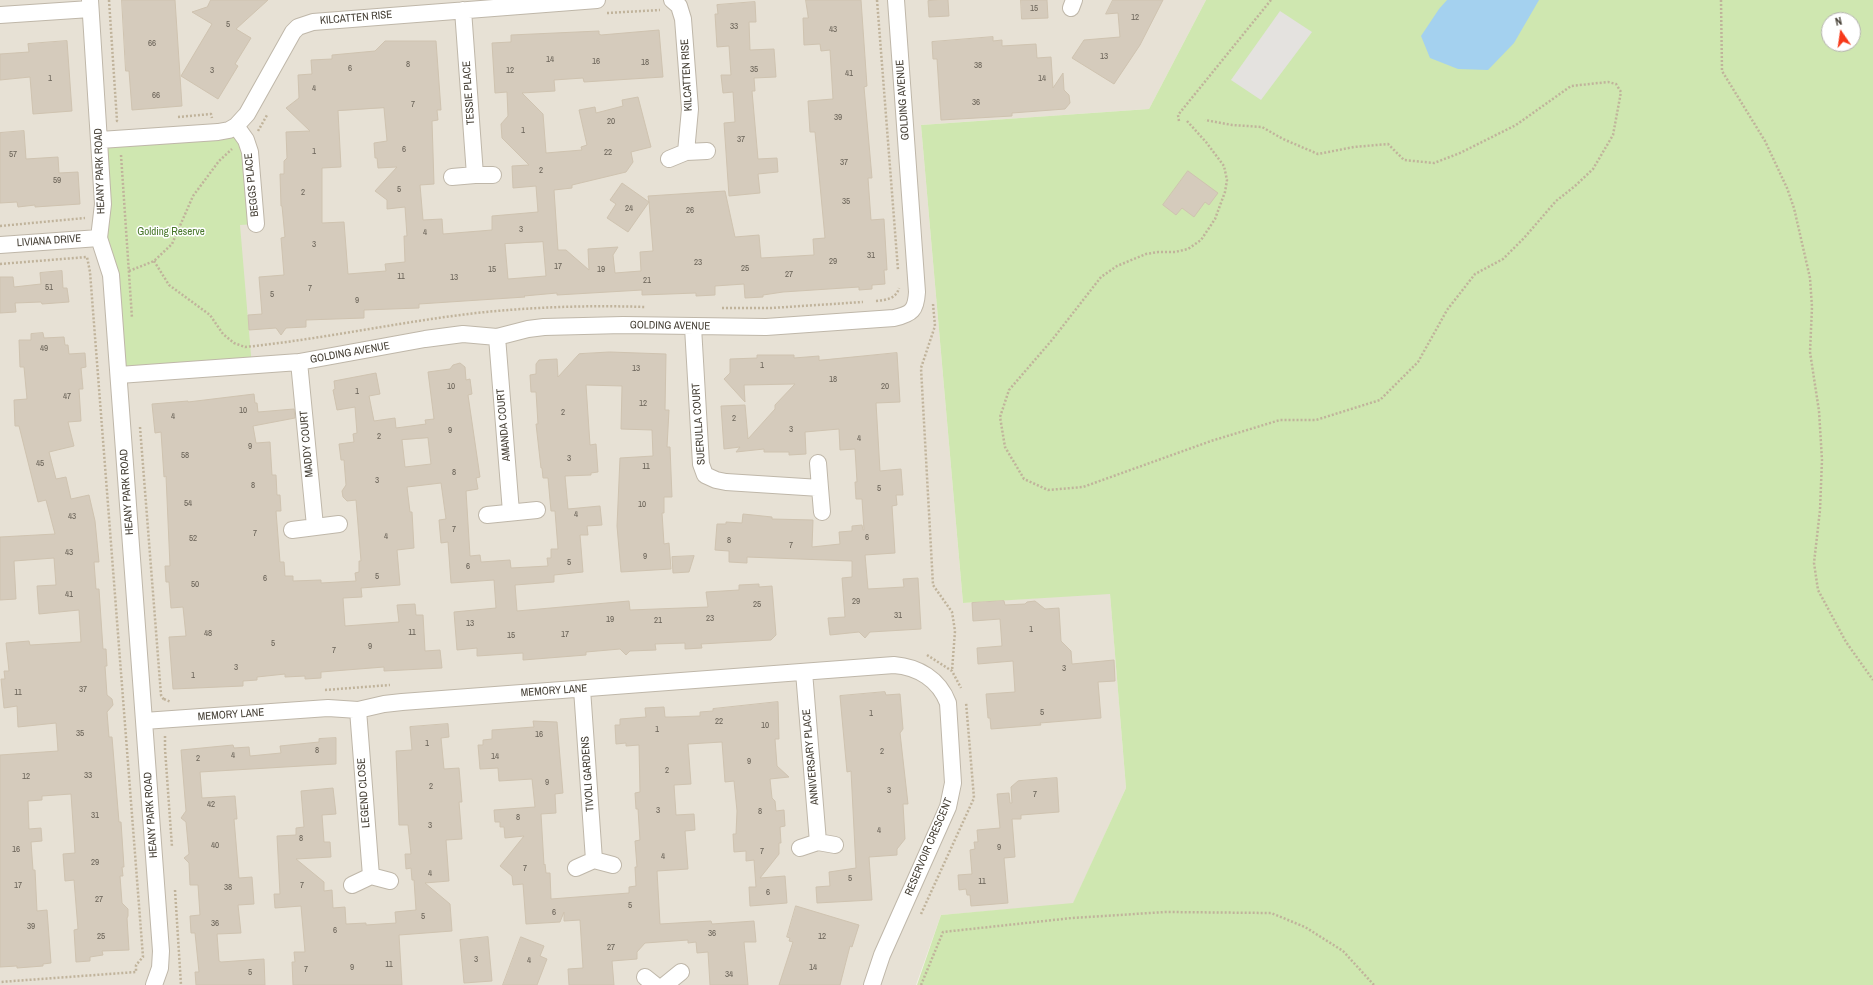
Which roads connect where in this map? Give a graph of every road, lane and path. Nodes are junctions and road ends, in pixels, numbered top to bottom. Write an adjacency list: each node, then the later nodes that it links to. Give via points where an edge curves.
1 (109, 0): 13 (path)
2 (597, 0): 9 (street, KILCATTEN RISE)
3 (674, 0): 21 (street, KILCATTEN RISE, via 682,12 684,26 690,109)
4 (877, 0): 35 (path, via 896,265)
5 (896, 0): 41 (street, GOLDING AVENUE, via 917,292 913,309 908,314 894,318 838,323 766,327)
6 (1271, 0): 14 (path, via 1178,115)
7 (1721, 0): 57 (path, via 1722,72 1765,141 1787,188 1810,278 1810,352 1819,411 1822,460 1814,563 1818,590 1846,642)
8 (90, 4): 10 (street); 18 (street, HEANY PARK ROAD)
9 (463, 10): 16 (street, KILCATTEN RISE, via 321,20 298,27 247,114); 24 (street, TESSIE PLACE)
10 (0, 15)
11 (270, 109): 17 (path, via 261,127)
12 (1205, 120): 15 (path, via 1262,127 1318,154 1388,144 1404,160 1434,163 1516,125 1571,86 1608,82 1616,84 1621,92 1613,135 1593,169 1556,201 1503,259 1475,274 1446,310 1418,362 1380,400 1316,420 1280,420 1211,441 1083,488 1048,490 1024,479 1005,447 1000,417 1008,390 1052,340 1101,277 1117,266 1146,254 1188,249 1201,240 1218,212 1227,180 1224,166)
13 (117, 121)
14 (1179, 121)
15 (1187, 121)
16 (236, 126): 18 (street, via 229,130 214,132); 28 (street, BEGGS PLACE, via 246,140 250,152)
17 (253, 135)
18 (100, 140): 30 (street, HEANY PARK ROAD, via 103,204)
19 (237, 145): 32 (path, via 219,161 193,196 172,244)
20 (706, 151): 21 (street)
21 (686, 152): 23 (street)
22 (121, 154): 34 (path)
23 (669, 159)
24 (475, 175): 25 (street); 26 (street)
25 (493, 175)
26 (452, 177)
27 (85, 219): 29 (path)
28 (256, 224)
29 (0, 226)
30 (99, 238): 31 (street, LIVIANA DRIVE); 44 (street, HEANY PARK ROAD, via 111,275)
31 (0, 245)
32 (154, 261): 34 (path); 38 (path, via 169,285 210,315 223,334 234,343 245,347 323,338 477,313 575,306)
33 (0, 264): 76 (path, via 87,257 143,957 136,965 136,972)
34 (129, 271): 40 (path)
35 (899, 274)
36 (901, 282): 39 (path, via 896,296 887,300 771,308)
37 (932, 302): 55 (path, via 935,326 921,368 932,586 952,612 955,631)
38 (652, 307)
39 (718, 308)
40 (133, 321)
41 (693, 327): 42 (street, GOLDING AVENUE, via 544,326); 47 (street, SUERULLA COURT, via 701,464 705,475 726,482)
42 (497, 337): 43 (street, GOLDING AVENUE, via 463,334); 49 (street, AMANDA COURT)
43 (299, 362): 44 (street, GOLDING AVENUE); 53 (street, MADDY COURT)
44 (119, 375): 62 (street, HEANY PARK ROAD)
45 (140, 421): 59 (path, via 160,695 164,699)
46 (818, 463): 47 (street)
47 (820, 488): 50 (street)
48 (536, 510): 49 (street)
49 (511, 512): 51 (street)
50 (822, 512)
51 (487, 515)
52 (339, 524): 53 (street)
53 (315, 526): 54 (street)
54 (292, 530)
55 (952, 671)
56 (804, 672): 58 (street, MEMORY LANE); 60 (street, MEMORY LANE, via 904,666 921,672 934,682 943,691); 64 (street, ANNIVERSARY PLACE)
57 (1873, 680)
58 (582, 689): 61 (street, MEMORY LANE, via 402,702); 68 (street, TIVOLI GARDENS)
59 (162, 702)
60 (948, 703): 80 (street, RESERVOIR CRESCENT, via 953,778 951,798 880,960)
61 (358, 710): 62 (street, MEMORY LANE, via 328,708); 71 (street, LEGEND CLOSE)
62 (144, 721): 77 (street, HEANY PARK ROAD, via 161,952 160,968)
63 (165, 736): 67 (path)
64 (818, 842): 65 (street); 66 (street)
65 (835, 845)
66 (800, 848)
67 (172, 851)
68 (594, 860): 69 (street); 70 (street)
69 (613, 865)
70 (576, 868)
71 (371, 876): 72 (street); 73 (street)
72 (390, 881)
73 (352, 885)
74 (175, 889): 78 (path)
75 (681, 972): 79 (street)
76 (0, 982)
77 (154, 985)
78 (181, 985)
79 (665, 985)
80 (872, 985)
81 (921, 985): 82 (path, via 943,932 1072,918 1166,912 1271,913 1305,927 1343,951)
82 (1374, 985)

